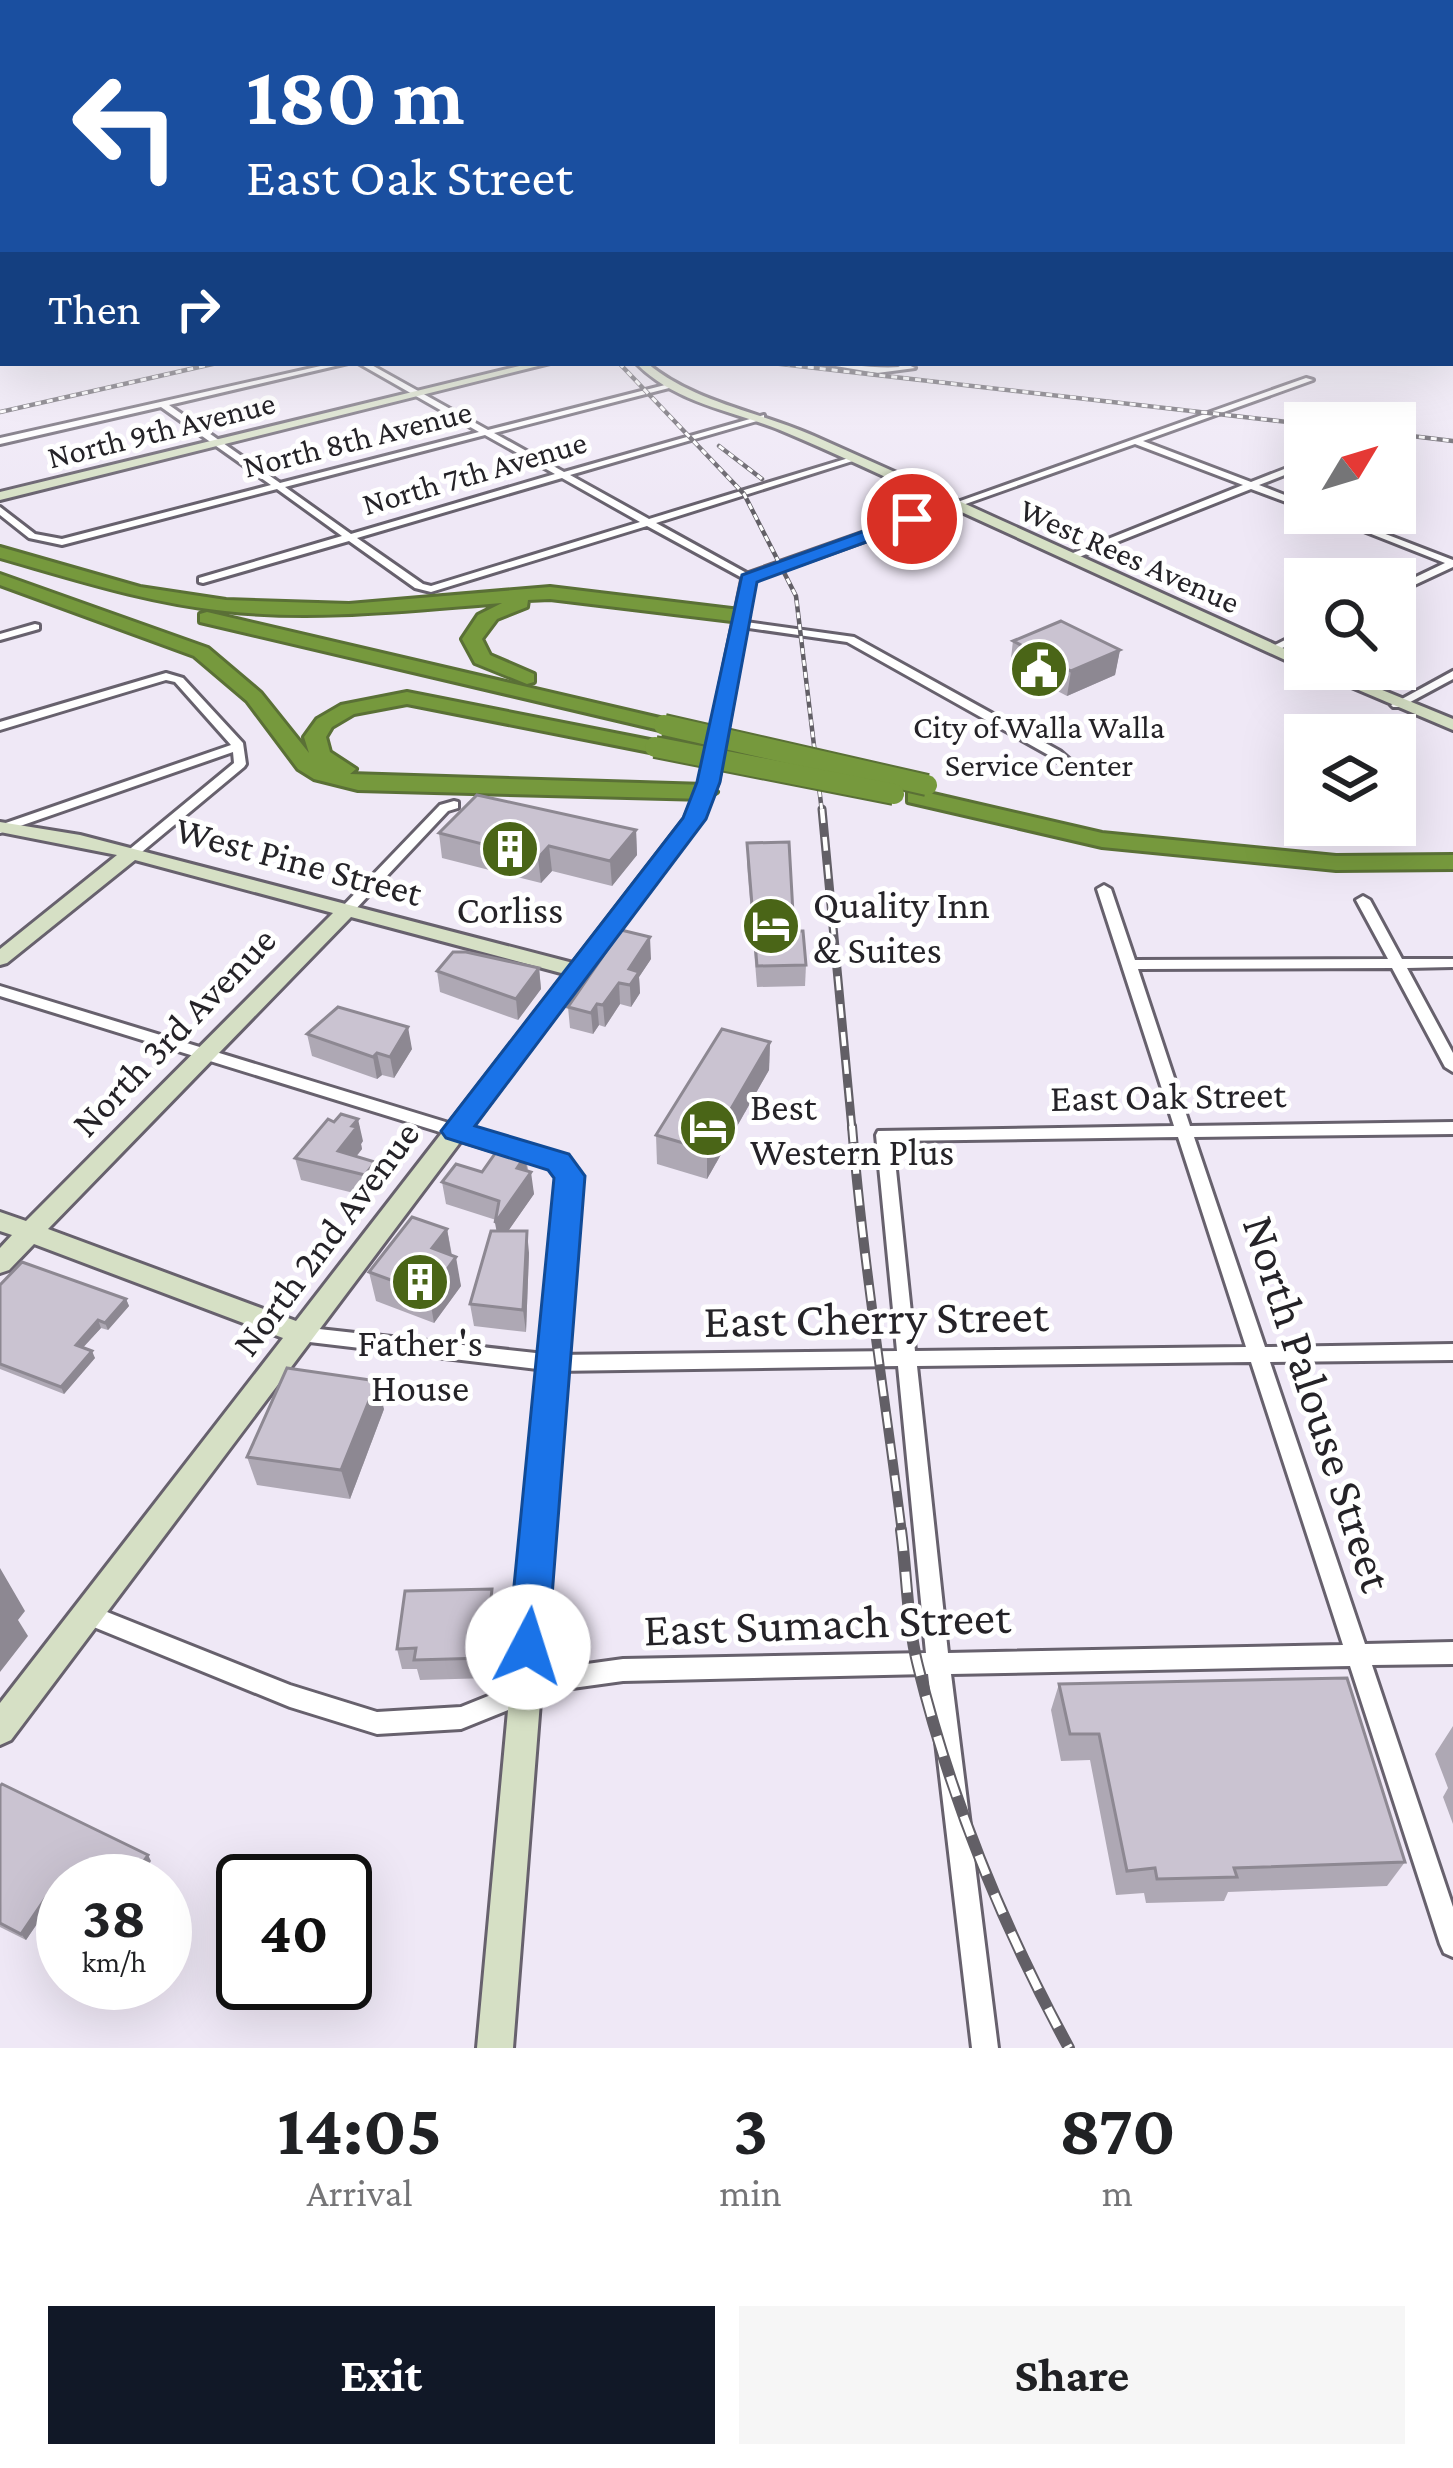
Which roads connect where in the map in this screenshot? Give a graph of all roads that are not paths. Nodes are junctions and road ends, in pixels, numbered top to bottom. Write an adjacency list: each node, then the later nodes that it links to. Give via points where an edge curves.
1 (331, 366): 10 (street)
2 (367, 366): 9 (street)
3 (533, 366): 9 (street, North 9th Avenue)
4 (644, 366): 8 (street, West Rees Avenue)
5 (842, 366): 6 (street)
6 (905, 366)
7 (1309, 380): 14 (street)
8 (665, 386): 11 (street, West Rees Avenue); 12 (street, North 8th Avenue)
9 (417, 394): 12 (street); 15 (street, North 9th Avenue)
10 (162, 404): 13 (street); 15 (street)
11 (761, 417): 16 (street, West Rees Avenue); 18 (street, North 7th Avenue)
12 (486, 433): 18 (street); 20 (street, North 8th Avenue)
13 (0, 441)
14 (1137, 442): 19 (street); 23 (street)
15 (218, 443): 20 (street); 21 (street, North 9th Avenue)
16 (855, 459): 23 (street, West Rees Avenue); 25 (street)
17 (1284, 472): 19 (street)
18 (561, 475): 25 (street); 27 (street, North 7th Avenue)
19 (1251, 485): 22 (street); 29 (street)
20 (279, 487): 24 (street, North 8th Avenue, via 62,542 32,536); 27 (street)
21 (0, 496)
22 (1284, 498)
23 (954, 505): 29 (street, West Rees Avenue); 32 (street)
24 (0, 510)
25 (648, 524): 27 (street, via 431,590); 32 (street)
26 (1378, 534): 30 (street)
27 (348, 536): 33 (street, North 7th Avenue)
28 (0, 555): 35 (highway, via 226,607 349,610 550,593); 46 (highway, via 143,603)
29 (1071, 557): 39 (street, West Rees Avenue)
30 (1453, 563): 34 (street)
31 (0, 576): 46 (highway); 49 (highway, via 201,652 322,774 358,783)
32 (748, 578): 35 (street, North 2nd Avenue)
33 (202, 580)
34 (1416, 581)
35 (745, 621): 46 (highway, via 553,598 505,607 477,626 473,649 499,669); 48 (street, via 850,639); 49 (street, North 2nd Avenue)
36 (35, 627): 37 (street)
37 (0, 637)
38 (1284, 643): 39 (street)
39 (1272, 649): 40 (street, West Rees Avenue)
40 (1284, 654)
41 (1453, 674): 43 (street)
42 (1363, 690): 43 (street)
43 (1396, 705): 44 (street)
44 (1453, 724)
45 (0, 726): 47 (street, via 157,676 179,680)
46 (662, 732): 49 (highway, via 407,698 348,709 315,737 320,755 338,767 377,775); 50 (highway, bridge, via 782,752); 50 (highway, bridge, via 794,778)
47 (239, 746): 52 (street); 54 (street, via 240,764)
48 (1078, 772)
49 (707, 787): 63 (street, North 2nd Avenue, via 694,819)
50 (922, 791): 53 (highway, via 1240,841); 55 (highway, via 1123,842 1336,863)
51 (454, 805): 58 (street, North 3rd Avenue)
52 (1, 828): 54 (street, West Pine Street)
53 (1453, 846)
54 (132, 853): 58 (street, West Pine Street); 59 (street)
55 (1453, 862)
56 (1104, 889): 62 (street, North Palouse Street)
57 (1363, 901): 60 (street)
58 (347, 910): 63 (street, West Pine Street); 65 (street, North 3rd Avenue)
59 (0, 959)
60 (1397, 963): 61 (street); 62 (street); 66 (street)
61 (1453, 963)
62 (1129, 965): 69 (street, North Palouse Street)
63 (578, 971): 68 (street, North 2nd Avenue)
64 (0, 991): 65 (street)
65 (202, 1053): 68 (street); 71 (street, North 3rd Avenue)
66 (1453, 1067)
67 (1453, 1128): 69 (street, East Oak Street)
68 (456, 1131): 73 (street, North 2nd Avenue); 77 (street, via 567,1168)
69 (1184, 1131): 75 (street, North Palouse Street); 76 (street, East Oak Street, via 884,1135)
70 (0, 1221): 71 (street)
71 (30, 1232): 72 (street, North 3rd Avenue); 73 (street)
72 (0, 1264)
73 (301, 1334): 77 (street, East Cherry Street); 78 (street, North 2nd Avenue)
74 (1453, 1352): 75 (street, East Cherry Street)
75 (1258, 1354): 76 (street, East Cherry Street); 80 (street, North Palouse Street)
76 (905, 1359): 77 (street, East Cherry Street); 81 (street)
77 (554, 1363): 82 (street)
78 (87, 1614): 82 (street, East Sumach Street, via 376,1723 461,1718); 83 (street, North 2nd Avenue)
79 (1453, 1653): 80 (street, East Sumach Street)
80 (1357, 1654): 81 (street, East Sumach Street); 84 (street, North Palouse Street)
81 (938, 1662): 82 (street, East Sumach Street, via 623,1670 558,1679); 86 (street)
82 (524, 1694): 85 (street)
83 (0, 1729)
84 (1453, 1944)
85 (495, 2048)
86 (985, 2048)

